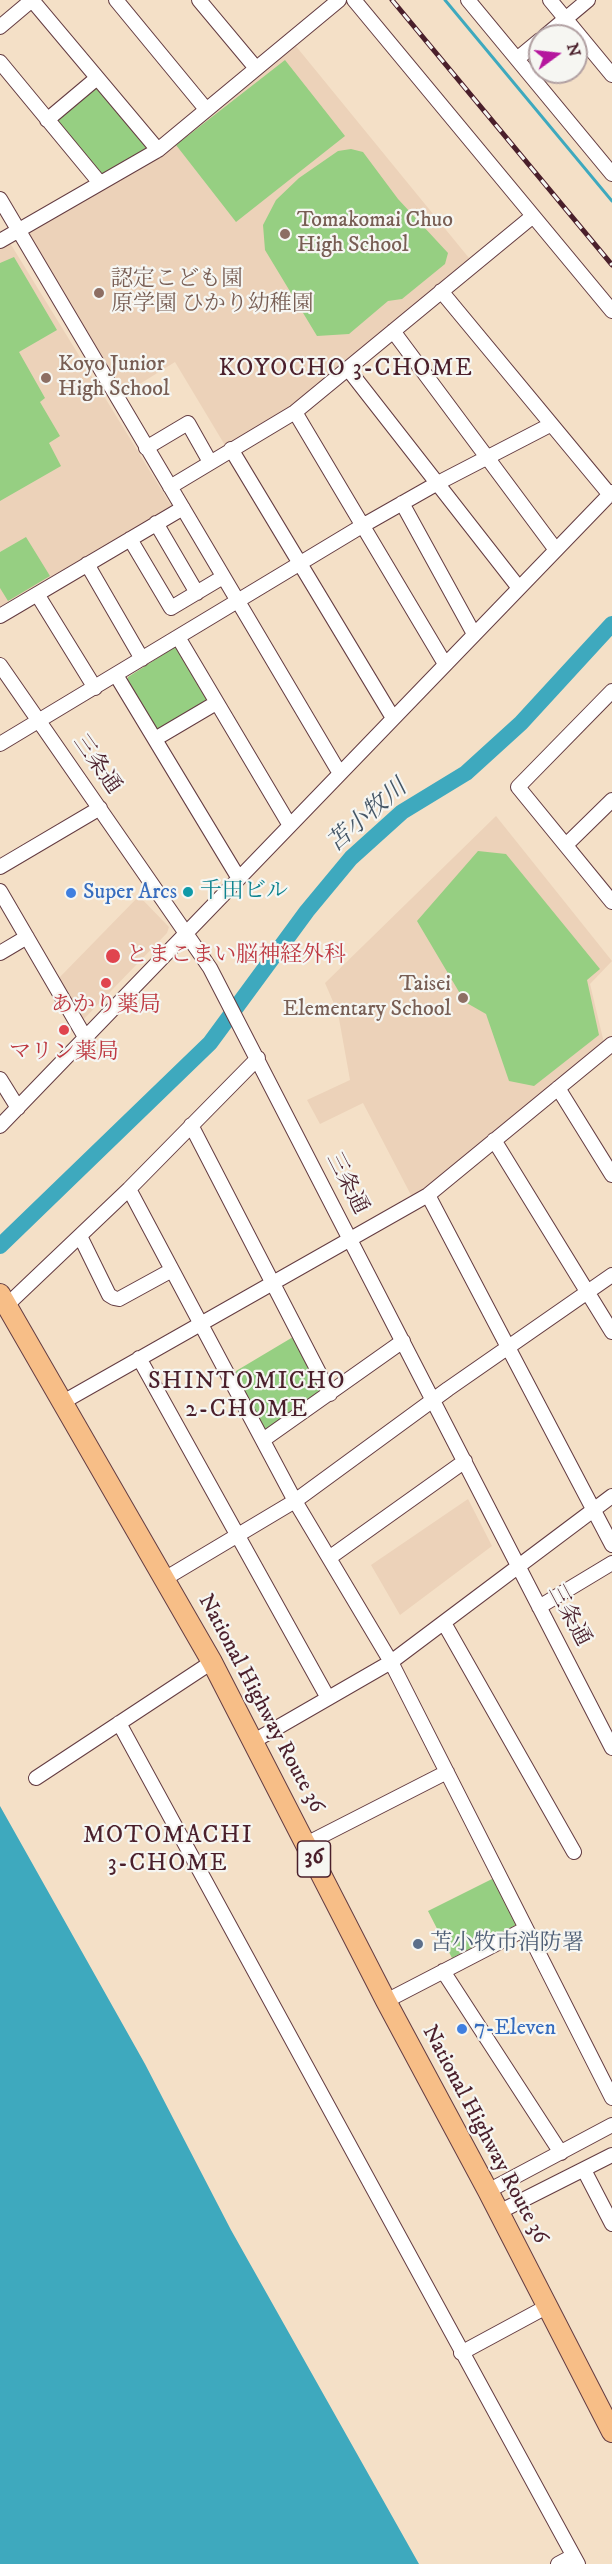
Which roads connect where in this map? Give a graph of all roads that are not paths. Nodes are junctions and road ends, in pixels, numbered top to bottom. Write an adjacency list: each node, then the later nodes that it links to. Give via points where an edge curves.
1 (32, 0): 11 (street); 17 (street)
2 (116, 0): 18 (street)
3 (199, 0): 15 (street)
4 (339, 0): 15 (street)
5 (354, 0): 24 (street)
6 (468, 0): 13 (street)
7 (550, 0): 9 (street)
8 (588, 0): 9 (street)
9 (566, 18): 10 (street); 16 (street)
10 (559, 24)
11 (0, 27)
12 (528, 50): 13 (street)
13 (517, 59): 21 (street)
14 (0, 62): 19 (street)
15 (255, 67): 18 (street)
16 (612, 75)
17 (97, 78): 19 (street); 20 (street)
18 (205, 108): 20 (street)
19 (47, 120): 22 (street)
20 (158, 150): 22 (street)
21 (612, 174)
22 (100, 183): 25 (street)
23 (0, 199): 25 (street)
24 (533, 216): 27 (street); 28 (street)
25 (19, 231): 26 (street); 33 (street)
26 (0, 241)
27 (441, 291): 29 (street); 32 (street)
28 (612, 311)
29 (393, 332): 30 (street); 35 (street)
30 (348, 369): 31 (street); 37 (street)
31 (295, 412): 34 (street); 43 (street)
32 (550, 425): 35 (street); 39 (street)
33 (146, 448): 36 (street, via 188,423); 38 (street)
34 (231, 449): 36 (street); 47 (street)
35 (486, 457): 37 (street); 45 (street)
36 (210, 462): 38 (street)
37 (436, 484): 40 (street); 49 (street)
38 (170, 487): 41 (street)
39 (611, 494): 45 (street)
40 (402, 504): 43 (street); 54 (street)
41 (183, 508): 42 (street); 48 (street)
42 (156, 523): 44 (street); 50 (street)
43 (362, 526): 47 (street); 57 (street)
44 (130, 539): 46 (street); 50 (street, via 171,608)
45 (556, 550): 49 (street)
46 (87, 564): 51 (street); 56 (street)
47 (301, 564): 52 (street); 63 (street)
48 (223, 577): 50 (street); 52 (street)
49 (519, 588): 54 (street)
50 (197, 593)
51 (37, 594): 53 (street); 60 (street)
52 (238, 601): 55 (street); 67 (street)
53 (0, 616)
54 (474, 634): 57 (street)
55 (178, 637): 56 (street); 62 (street)
56 (142, 659): 59 (street)
57 (445, 664): 63 (street)
58 (0, 665): 64 (street, 三条通)
59 (116, 675): 60 (street); 65 (street)
60 (95, 688): 64 (street)
61 (612, 691): 71 (street, via 518,787)
62 (216, 703): 65 (street); 70 (street)
63 (393, 718): 67 (street)
64 (39, 722): 66 (street); 69 (street, 三条通)
65 (155, 739): 73 (street)
66 (0, 744)
67 (339, 772): 70 (street)
68 (612, 800): 71 (street)
69 (100, 808): 72 (street); 76 (street, 三条通)
70 (290, 824): 73 (street)
71 (566, 845): 75 (street)
72 (0, 867)
73 (238, 877): 76 (street)
74 (0, 891): 77 (street)
75 (612, 902)
76 (187, 932): 79 (street); 81 (street, 三条通)
77 (27, 937): 78 (street); 79 (street)
78 (0, 953)
79 (85, 1037): 84 (street)
80 (612, 1044): 83 (street)
81 (258, 1058): 85 (street); 92 (street, 三条通)
82 (0, 1079): 84 (street)
83 (558, 1088): 87 (street); 88 (street)
84 (18, 1108): 86 (street)
85 (190, 1125): 89 (street); 95 (street)
86 (0, 1126)
87 (495, 1140): 90 (street); 96 (street)
88 (612, 1175)
89 (129, 1189): 91 (street); 93 (street)
90 (428, 1195): 92 (street); 101 (street)
91 (80, 1236): 93 (street, via 114,1298 119,1299); 97 (street)
92 (351, 1239): 95 (street); 100 (street, 三条通)
93 (172, 1270): 98 (street)
94 (612, 1275): 96 (street)
95 (274, 1283): 98 (street); 103 (street)
96 (588, 1293): 99 (street); 101 (street)
97 (3, 1298): 105 (highway, National Highway Route 36 / 36)
98 (201, 1324): 102 (street); 106 (street)
99 (612, 1332)
100 (403, 1341): 103 (street); 104 (street, 三条通)
101 (508, 1348): 104 (street); 110 (street)
102 (139, 1358): 105 (street); 111 (street)
103 (330, 1394): 106 (street)
104 (433, 1400): 107 (street, 三条通); 109 (street)
105 (63, 1402): 116 (highway, National Highway Route 36 / 36)
106 (263, 1440): 109 (street)
107 (465, 1461): 113 (street); 115 (street, 三条通)
108 (612, 1496): 110 (street)
109 (295, 1501): 111 (street); 113 (street)
110 (593, 1511): 112 (street); 115 (street)
111 (237, 1536): 116 (street); 121 (street)
112 (612, 1545)
113 (329, 1558): 120 (street)
114 (612, 1563): 117 (street)
115 (518, 1567): 117 (street, 三条通); 118 (street)
116 (166, 1578): 119 (highway, National Highway Route 36 / 36)
117 (539, 1607): 124 (street, 三条通)
118 (444, 1623): 120 (street); 128 (street)
119 (212, 1662): 122 (street); 123 (highway, National Highway Route 36 / 36)
120 (392, 1662): 121 (street); 125 (street)
121 (328, 1698): 123 (street)
122 (119, 1723): 126 (street); 141 (street)
123 (254, 1741): 127 (highway, National Highway Route 36 / 36)
124 (612, 1748)
125 (447, 1772): 127 (street); 129 (street)
126 (36, 1778)
127 (306, 1844): 131 (highway, National Highway Route 36 / 36)
128 (574, 1852)
129 (525, 1929): 130 (street); 132 (street)
130 (443, 1971): 131 (street); 134 (street)
131 (386, 2001): 137 (highway, National Highway Route 36 / 36)
132 (612, 2098)
133 (612, 2125): 134 (street)
134 (561, 2153): 137 (street)
135 (612, 2155): 136 (street)
136 (584, 2170): 138 (street); 139 (street)
137 (488, 2191): 138 (highway, National Highway Route 36 / 36)
138 (499, 2212): 140 (highway, National Highway Route 36 / 36)
139 (612, 2224)
140 (548, 2306): 141 (street); 142 (highway, National Highway Route 36 / 36)
141 (461, 2353): 143 (street)
142 (612, 2432)
143 (576, 2560): 144 (street)
144 (558, 2564)

